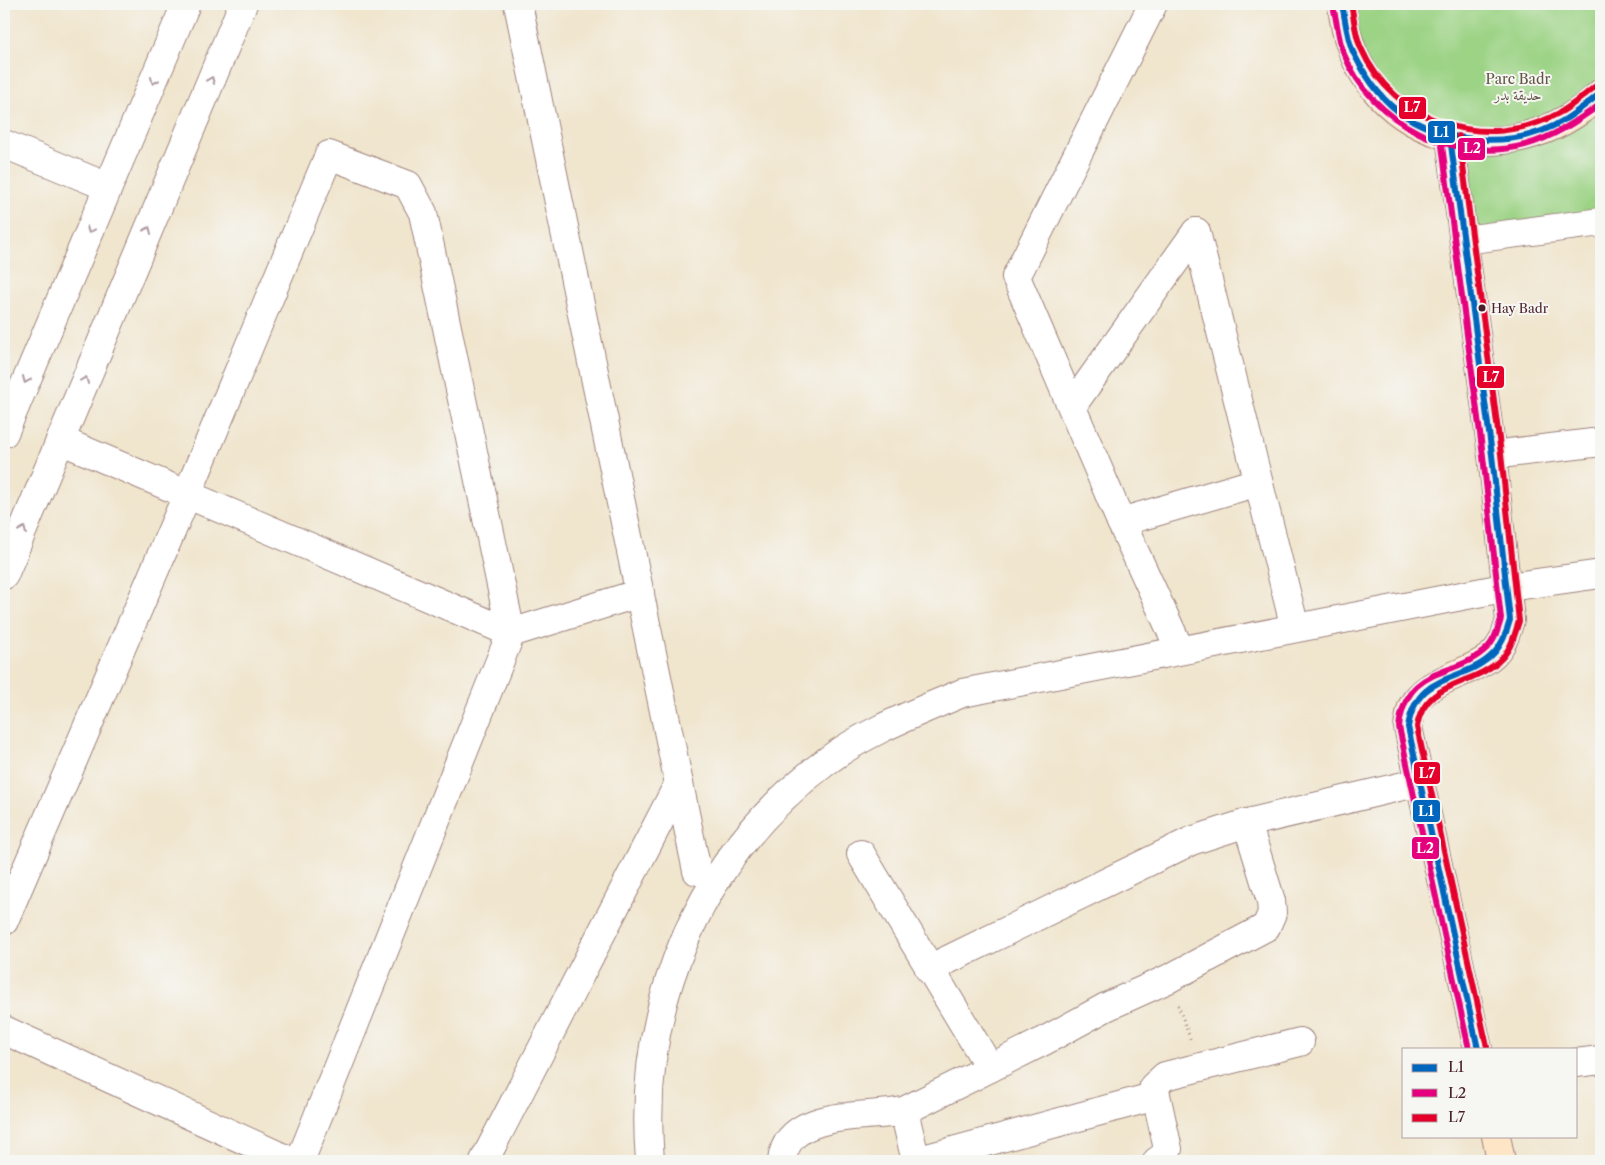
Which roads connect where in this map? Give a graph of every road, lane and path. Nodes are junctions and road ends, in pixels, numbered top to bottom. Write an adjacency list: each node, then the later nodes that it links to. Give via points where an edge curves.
1 (186, 4): 9 (street, one-way to 9)
2 (243, 4): 14 (street, one-way to 2)
3 (518, 4): 23 (street)
4 (1153, 4): 12 (street, via 1016,278)
5 (1342, 4): 7 (street, via 1354,54 1381,95 1420,125)
6 (1601, 93): 7 (street, via 1566,122 1521,139 1498,142)
7 (1450, 137): 11 (street)
8 (4, 144): 9 (street)
9 (108, 187): 13 (street, one-way to 13)
10 (1601, 222): 11 (street)
11 (1464, 240): 16 (street)
12 (1072, 406): 17 (street, via 1196,232); 19 (street)
13 (4, 433)
14 (60, 440): 18 (street); 21 (street, one-way to 14)
15 (1601, 442): 16 (street)
16 (1492, 455): 22 (street)
17 (1258, 482): 19 (street); 24 (street)
18 (187, 495): 25 (street); 25 (street, via 329,155 408,185 423,213); 32 (street)
19 (1121, 522): 26 (street)
20 (1601, 574): 22 (street)
21 (4, 575)
22 (1508, 587): 24 (street); 27 (street, via 1510,620 1504,640 1491,657 1439,683 1423,694 1412,708 1408,726)
23 (640, 593): 25 (street); 28 (street)
24 (1295, 628): 26 (street)
25 (512, 633): 46 (street)
26 (1180, 650): 48 (street, via 962,693 875,731 828,760 773,806 731,855 701,904 674,965 650,1071 647,1125)
27 (1420, 782): 29 (street); 37 (street)
28 (679, 783): 31 (street); 47 (street)
29 (1247, 822): 33 (street, via 1190,841); 34 (street, via 1271,900 1272,913 1266,927)
30 (861, 854): 33 (street)
31 (697, 871)
32 (4, 921)
33 (929, 969): 40 (street)
34 (1170, 978): 40 (street, via 1106,1007); 41 (path)
35 (4, 1030): 45 (street)
36 (1300, 1042): 41 (street)
37 (1478, 1048)
38 (1601, 1060): 39 (street)
39 (1578, 1063)
40 (990, 1068): 43 (street)
41 (1200, 1068): 42 (street, via 1158,1080 1154,1086)
42 (1156, 1096): 50 (street); 51 (street, via 1168,1149)
43 (904, 1111): 49 (street, via 832,1118 811,1124 796,1134 783,1151); 50 (street)
44 (1496, 1138): 52 (street)
45 (290, 1161)
46 (300, 1161)
47 (484, 1161)
48 (650, 1161)
49 (782, 1161)
50 (916, 1161)
51 (1157, 1161)
52 (1502, 1161)

